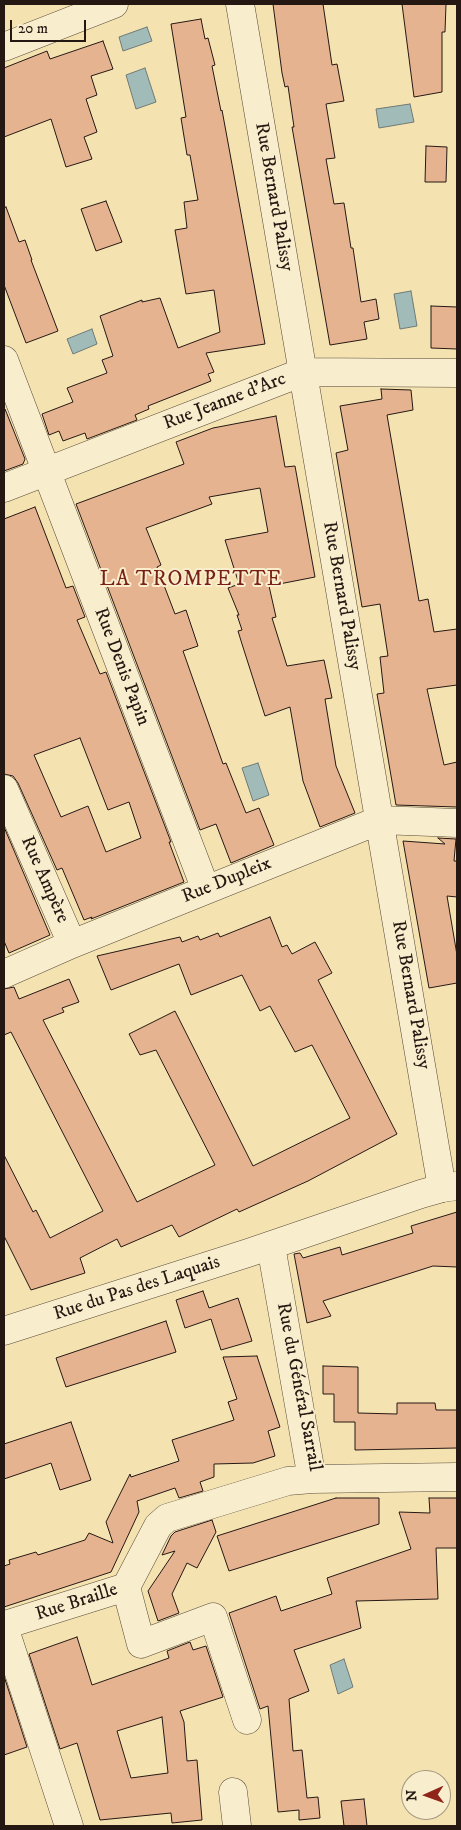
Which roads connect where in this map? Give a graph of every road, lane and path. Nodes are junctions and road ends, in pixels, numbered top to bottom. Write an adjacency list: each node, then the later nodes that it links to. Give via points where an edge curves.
1 (114, 4): 3 (street)
2 (240, 4): 5 (street, Rue Bernard Palissy)
3 (4, 47)
4 (4, 360): 7 (street, Rue Denis Papin)
5 (303, 372): 6 (street, Rue Jeanne d'Arc); 7 (street, Rue Jeanne d'Arc); 10 (street, Rue Bernard Palissy)
6 (457, 373)
7 (46, 472): 8 (street, Rue Jeanne d'Arc); 12 (street, Rue Denis Papin)
8 (4, 488)
9 (4, 789): 13 (street, Rue Ampère)
10 (380, 820): 11 (street, Rue Dupleix); 12 (street, Rue Dupleix); 15 (street, Rue Bernard Palissy)
11 (457, 823)
12 (206, 890): 13 (street, Rue Dupleix)
13 (72, 944): 14 (street, Rue Dupleix)
14 (4, 974)
15 (450, 1187): 16 (street, Rue du Pas des Laquais)
16 (271, 1246): 17 (street, Rue du Pas des Laquais); 19 (street, Rue du Général Sarrail)
17 (4, 1331)
18 (457, 1477): 19 (street, Rue du Général Sarrail)
19 (312, 1479): 20 (street, Rue Braille, via 288,1481 167,1518 158,1526)
20 (126, 1587): 21 (street, via 141,1644 212,1617); 23 (street, Rue Braille, via 8,1624 6,1633)
21 (247, 1720)
22 (233, 1792): 24 (street)
23 (69, 1826)
24 (237, 1826)

